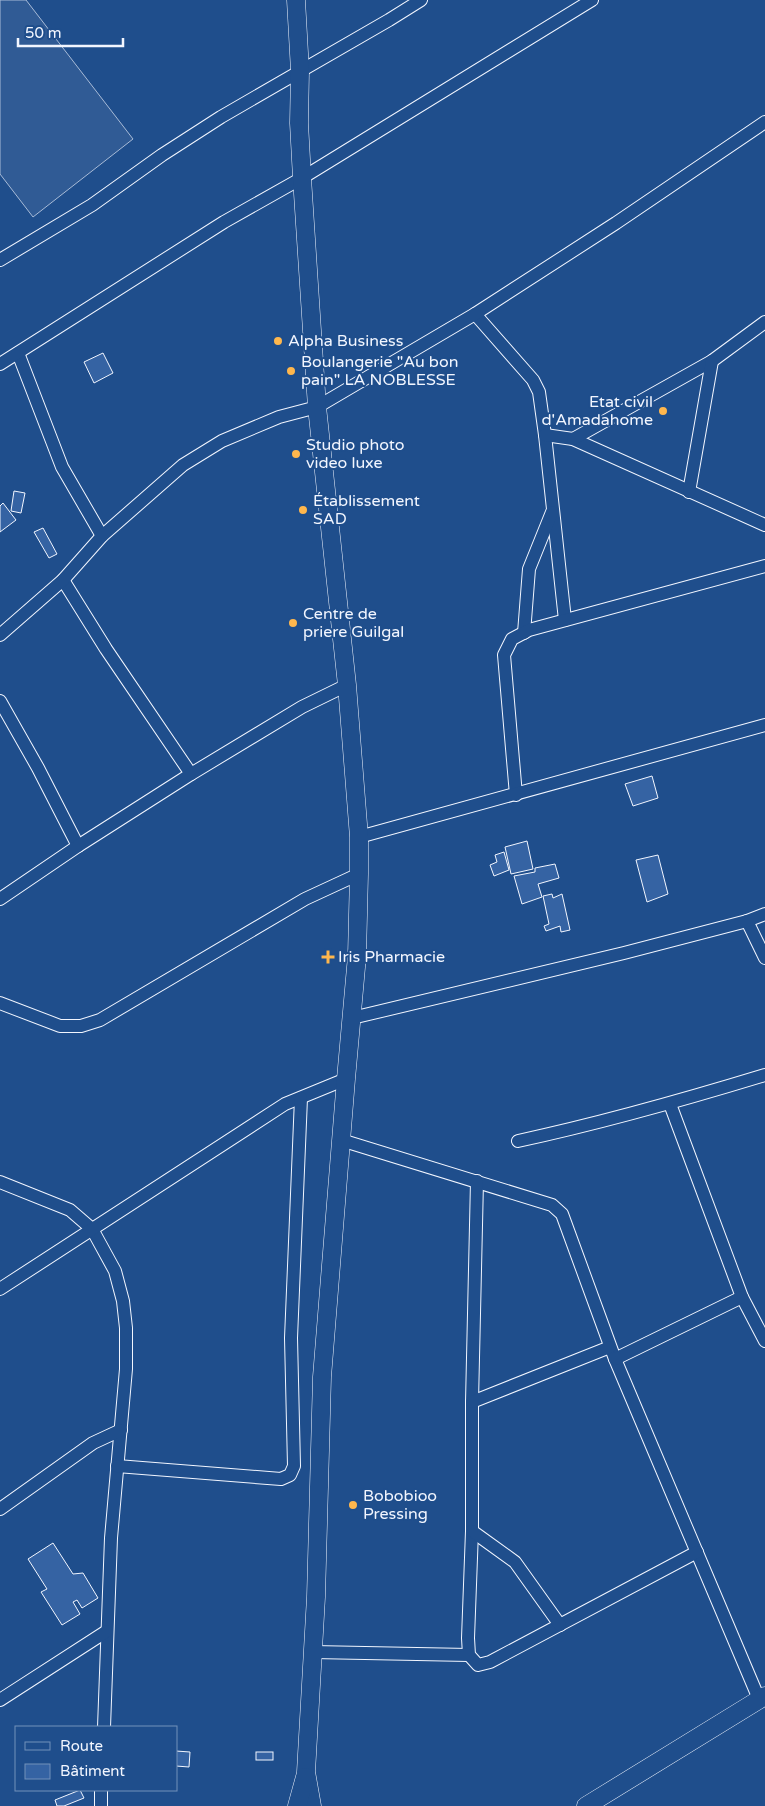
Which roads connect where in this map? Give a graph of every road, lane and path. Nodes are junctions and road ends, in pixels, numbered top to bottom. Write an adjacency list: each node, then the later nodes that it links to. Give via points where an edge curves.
1 (296, 0): 4 (street)
2 (420, 0): 4 (street)
3 (592, 0): 6 (street)
4 (300, 71): 6 (street); 7 (street, via 162,155 92,206)
5 (765, 122): 8 (street)
6 (302, 178): 10 (street, via 224,222); 13 (street)
7 (0, 260)
8 (476, 314): 13 (street); 14 (street, via 533,380 539,392)
9 (765, 322): 11 (street)
10 (18, 353): 12 (street); 19 (street, via 62,467)
11 (712, 361): 15 (street); 16 (street)
12 (0, 364)
13 (317, 407): 19 (street, via 279,417 222,441 183,465); 25 (street)
14 (546, 434): 15 (street); 17 (street)
15 (573, 439): 16 (street)
16 (688, 492): 18 (street)
17 (553, 510): 22 (street); 23 (street, via 529,569)
18 (765, 525)
19 (102, 536): 21 (street)
20 (765, 566): 22 (street)
21 (63, 580): 24 (street); 28 (street)
22 (564, 620): 23 (street)
23 (524, 633): 29 (street, via 512,640 504,655)
24 (0, 635)
25 (347, 685): 28 (street, via 302,707); 30 (street)
26 (0, 701): 31 (street)
27 (765, 726): 29 (street)
28 (192, 774): 31 (street)
29 (516, 795): 30 (street)
30 (359, 837): 32 (street)
31 (78, 846): 33 (street)
32 (360, 874): 37 (street, via 305,899 100,1020 81,1026 60,1026); 38 (street)
33 (0, 899)
34 (765, 914): 35 (street)
35 (747, 921): 36 (street); 38 (street)
36 (765, 958)
37 (0, 1003)
38 (352, 1018): 40 (street)
39 (765, 1075): 42 (street)
40 (346, 1080): 41 (street); 43 (street)
41 (301, 1098): 47 (street, via 285,1104); 54 (street, via 291,1338 294,1466 290,1475 281,1479)
42 (670, 1104): 44 (street); 49 (street)
43 (341, 1140): 46 (street); 60 (street, via 322,1378)
44 (518, 1141)
45 (0, 1182): 47 (street, via 70,1210)
46 (477, 1182): 51 (street, via 552,1205 562,1214); 52 (street)
47 (92, 1229): 48 (street); 53 (street, via 116,1271 123,1301 126,1369)
48 (0, 1289)
49 (742, 1297): 50 (street); 51 (street)
50 (765, 1341)
51 (612, 1353): 52 (street); 57 (street)
52 (472, 1402): 56 (street)
53 (121, 1430): 54 (street); 55 (street, via 94,1443)
54 (117, 1466): 59 (street)
55 (0, 1509)
56 (472, 1531): 58 (street, via 515,1562); 61 (street)
57 (697, 1552): 58 (street); 62 (street)
58 (560, 1625): 61 (street, via 490,1662 478,1665)
59 (107, 1632): 63 (street); 64 (street)
60 (313, 1652): 61 (street); 65 (street)
61 (470, 1655)
62 (762, 1697): 70 (street)
63 (0, 1700)
64 (104, 1726)
65 (306, 1772): 68 (street); 69 (street)
66 (102, 1791): 67 (street)
67 (101, 1806)
68 (297, 1806)
69 (312, 1806)
70 (586, 1806)

